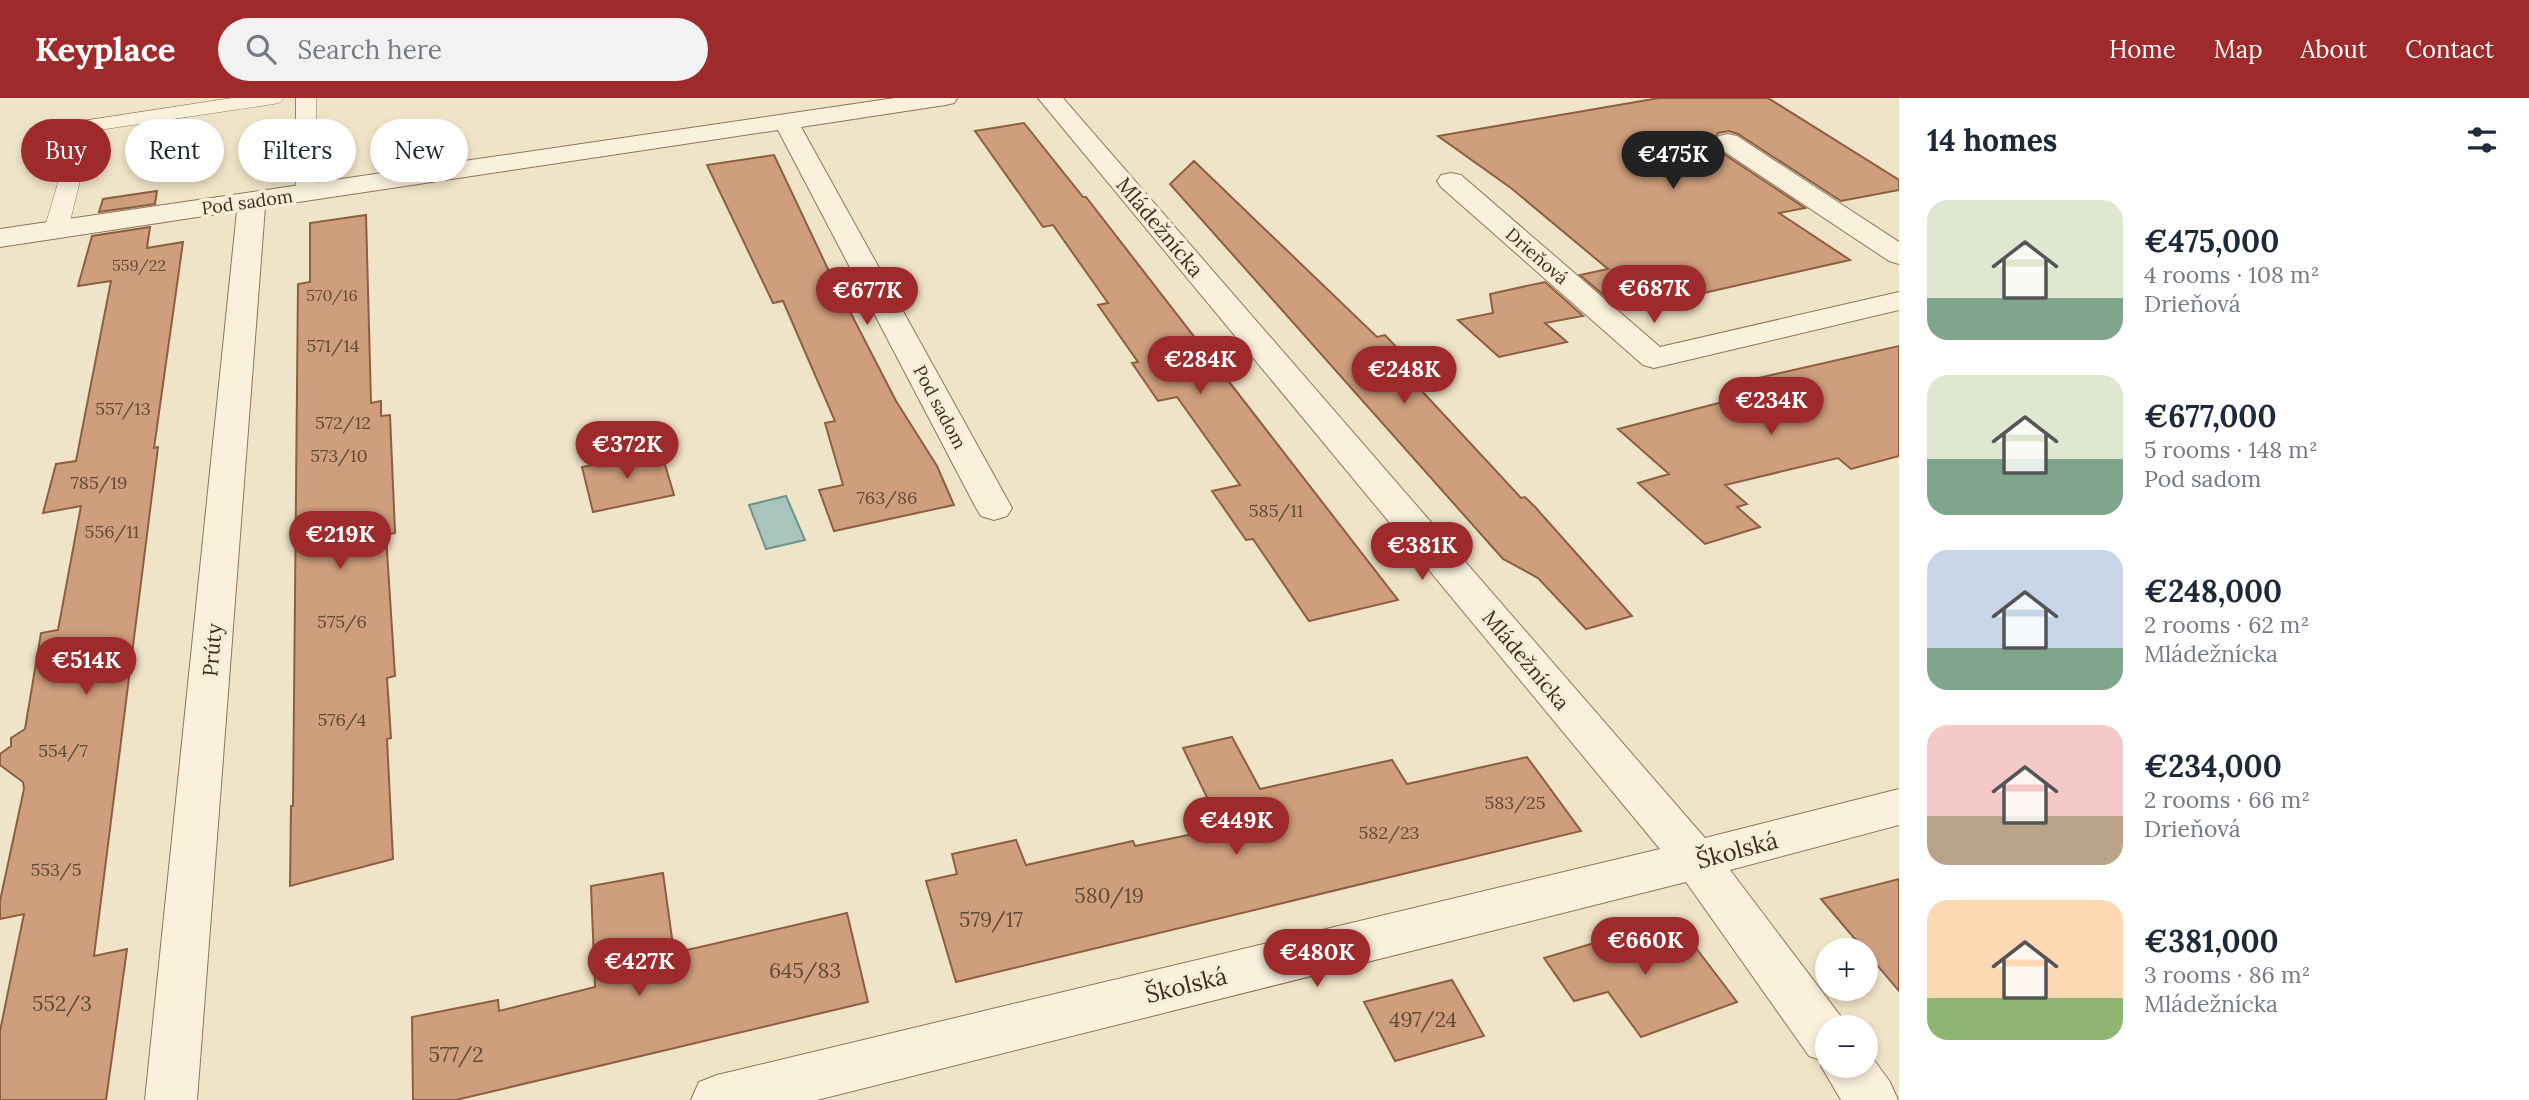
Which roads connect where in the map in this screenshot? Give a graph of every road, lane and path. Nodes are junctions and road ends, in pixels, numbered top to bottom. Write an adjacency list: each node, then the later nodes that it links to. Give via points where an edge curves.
1 (274, 98): 10 (lane, via 83,126)
2 (306, 98): 8 (lane)
3 (945, 98): 5 (street, Pod sadom)
4 (1050, 98): 16 (street, Mládežnícka)
5 (786, 122): 8 (street, Pod sadom); 14 (street, Pod sadom)
6 (1728, 142): 12 (street)
7 (1451, 181): 13 (street, Drieňová, via 1654,358)
8 (307, 193): 9 (street, Pod sadom)
9 (253, 201): 10 (street, Pod sadom); 19 (street, Prúty)
10 (56, 230): 11 (street, Pod sadom)
11 (0, 238)
12 (1899, 255)
13 (1899, 301)
14 (994, 508)
15 (1899, 807): 16 (street, Školská)
16 (1696, 860): 17 (street, Mládežnícka); 20 (street, Školská)
17 (1815, 1023)
18 (1856, 1078): 21 (street)
19 (171, 1100)
20 (717, 1100)
21 (1872, 1100)

